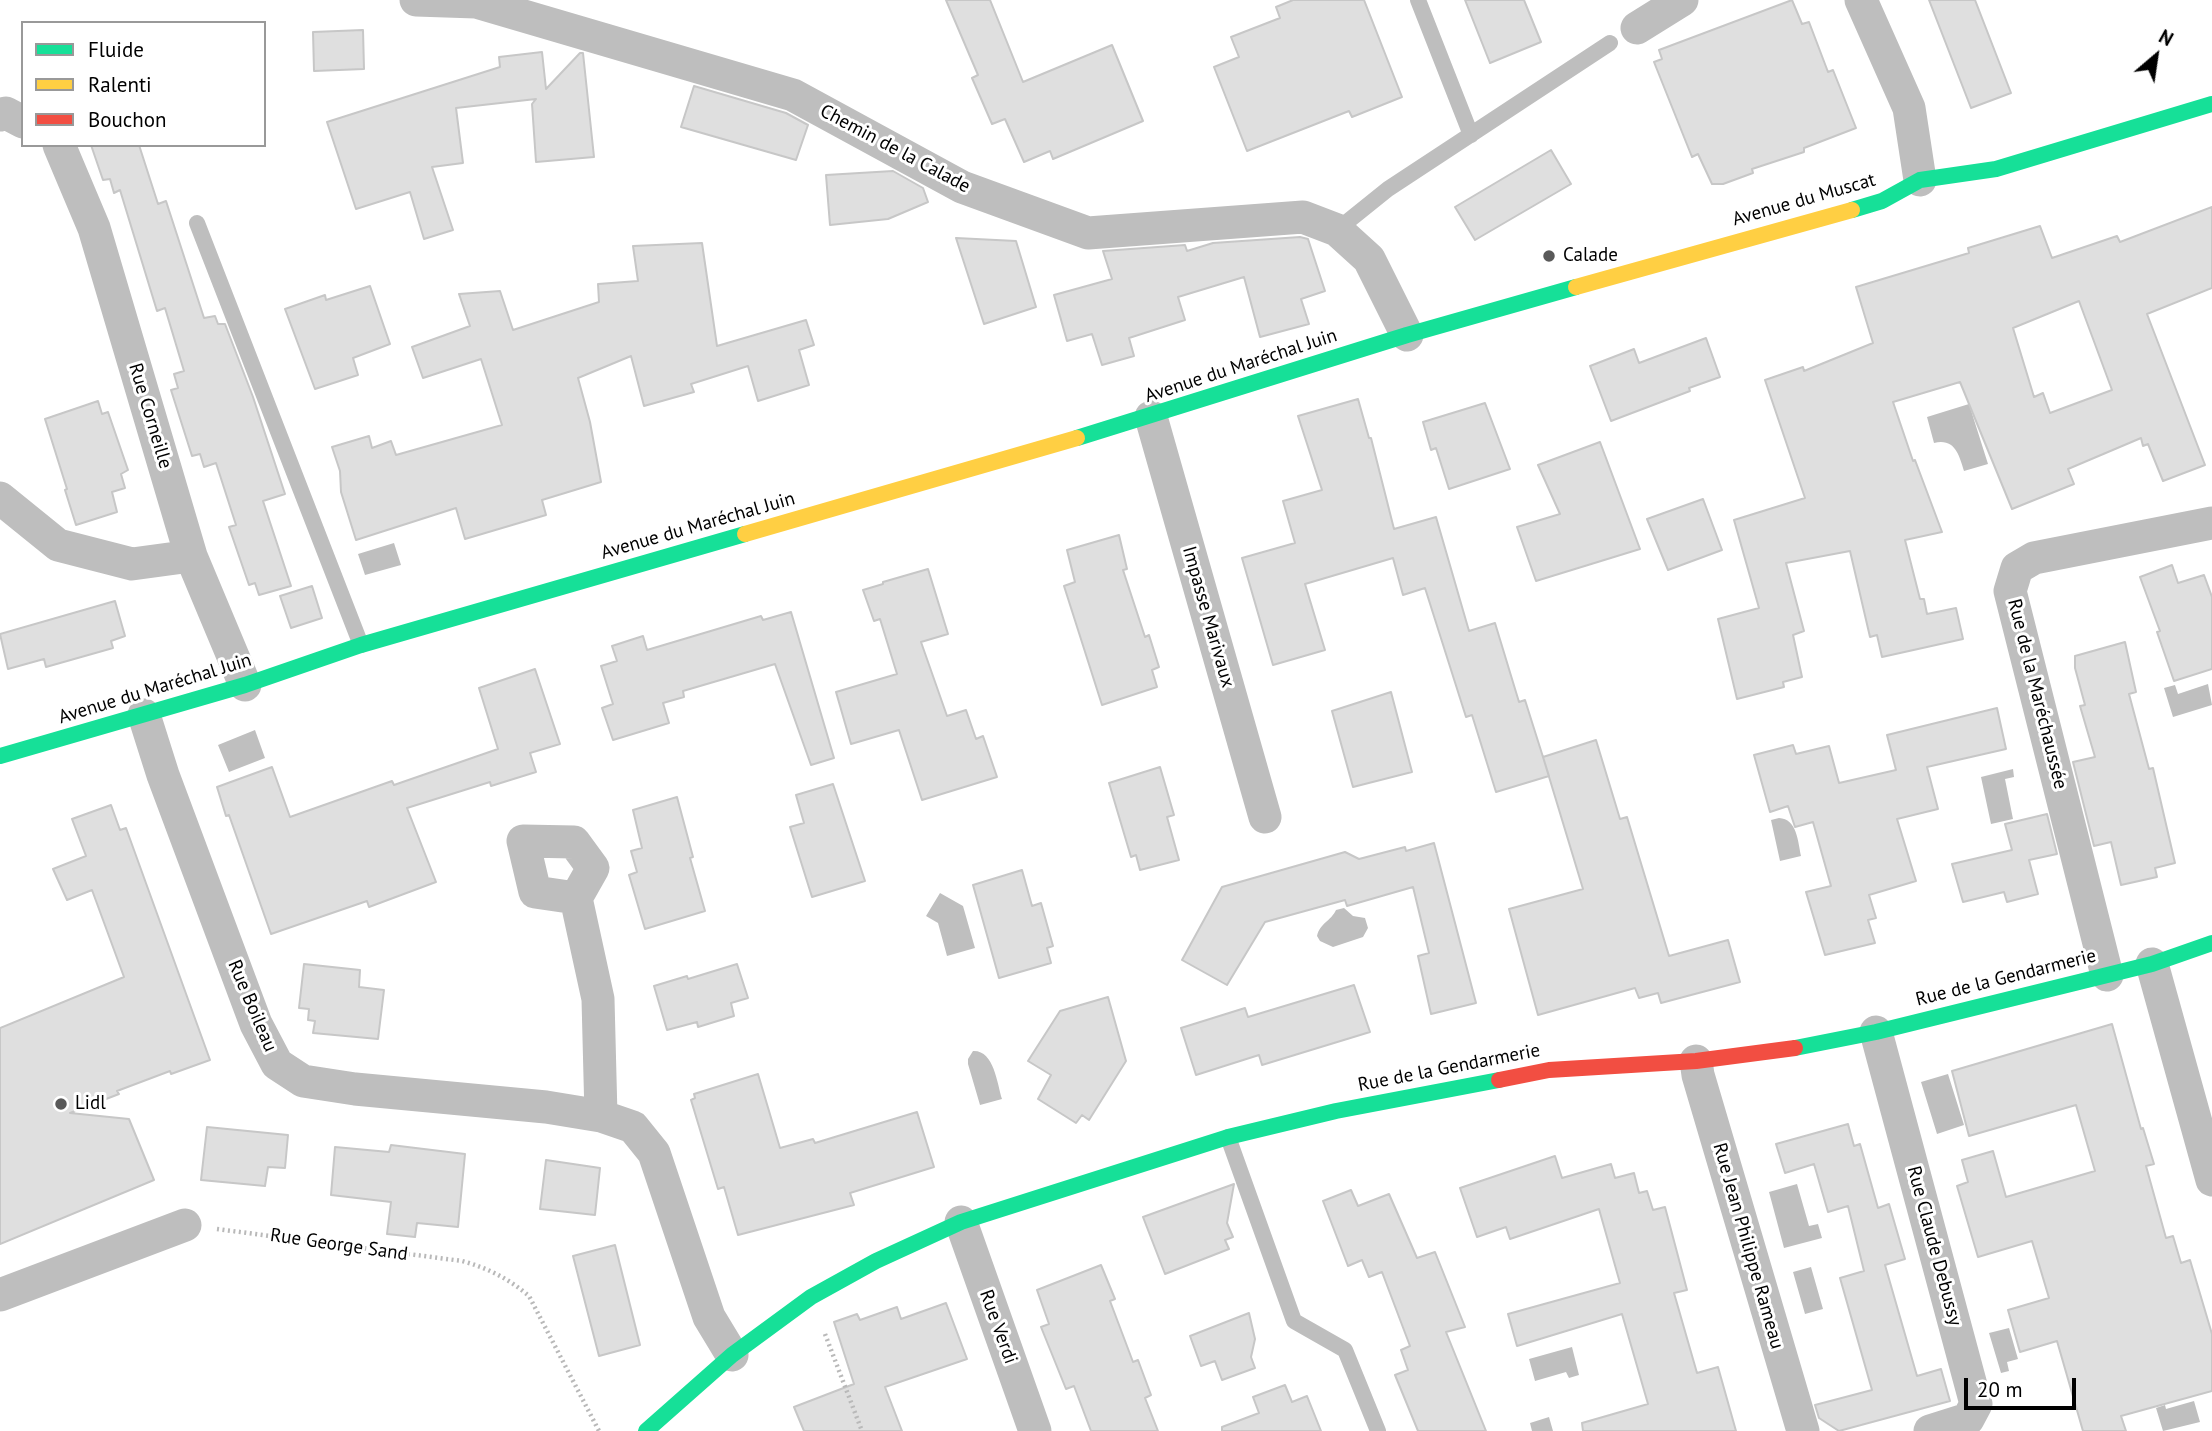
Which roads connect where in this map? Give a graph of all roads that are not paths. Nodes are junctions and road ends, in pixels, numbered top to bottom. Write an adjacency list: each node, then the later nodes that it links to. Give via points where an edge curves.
1 (416, 0): 5 (street, Chemin de la Calade)
2 (1418, 0): 10 (lane)
3 (1682, 0): 6 (street)
4 (1861, 0): 12 (street, via 1909,108)
5 (475, 1): 14 (street, Chemin de la Calade, via 793,95 962,187 1088,233 1303,217)
6 (1623, 36): 10 (lane)
7 (2212, 104): 12 (main road, Avenue du Muscat, via 1996,169)
8 (0, 115): 9 (street, via 6,113)
9 (21, 121)
10 (1471, 135): 14 (lane, via 1388,189)
11 (60, 147): 19 (street, Rue Corneille, via 94,228)
12 (1920, 180): 15 (main road, Avenue du Muscat, via 1882,201)
13 (197, 223): 20 (lane)
14 (1337, 230): 15 (street, Chemin de la Calade, via 1368,259)
15 (1407, 335): 16 (main road, Avenue du Maréchal Juin)
16 (1151, 417): 20 (main road, Avenue du Maréchal Juin); 24 (street, Impasse Marivaux)
17 (0, 498): 19 (street, via 58,545 132,564)
18 (2212, 523): 28 (street, Rue de la Maréchaussée, via 2034,558 2017,568 2010,591)
19 (191, 556): 21 (street, Rue Corneille)
20 (361, 645): 21 (main road, Avenue du Maréchal Juin)
21 (245, 685): 22 (main road, Avenue du Maréchal Juin)
22 (144, 715): 23 (main road, Avenue du Maréchal Juin); 31 (street, Rue Boileau, via 256,1024 277,1064 303,1081)
23 (0, 756)
24 (1265, 817)
25 (576, 898): 31 (street, via 598,999)
26 (2212, 943): 27 (main road, Rue de la Gendarmerie)
27 (2152, 964): 28 (main road, Rue de la Gendarmerie); 33 (street)
28 (2107, 975): 29 (main road, Rue de la Gendarmerie)
29 (1876, 1032): 30 (main road, Rue de la Gendarmerie, via 1784,1050); 42 (street, Rue Claude Debussy, via 1976,1404 1968,1419)
30 (1696, 1060): 32 (main road, Rue de la Gendarmerie, via 1549,1070); 41 (street, Rue Jean Philippe Rameau)
31 (601, 1116): 37 (street, Rue Boileau, via 633,1127 654,1153 709,1317)
32 (1228, 1137): 34 (main road, Rue de la Gendarmerie); 40 (lane, via 1294,1321 1345,1350)
33 (2212, 1180)
34 (961, 1222): 37 (main road, Rue de la Gendarmerie, via 811,1297); 39 (street, Rue Verdi)
35 (185, 1225): 36 (street)
36 (1, 1292)
37 (732, 1355): 38 (main road, Rue de la Gendarmerie)
38 (646, 1431)
39 (1035, 1431)
40 (1378, 1431)
41 (1803, 1431)
42 (1930, 1431)

